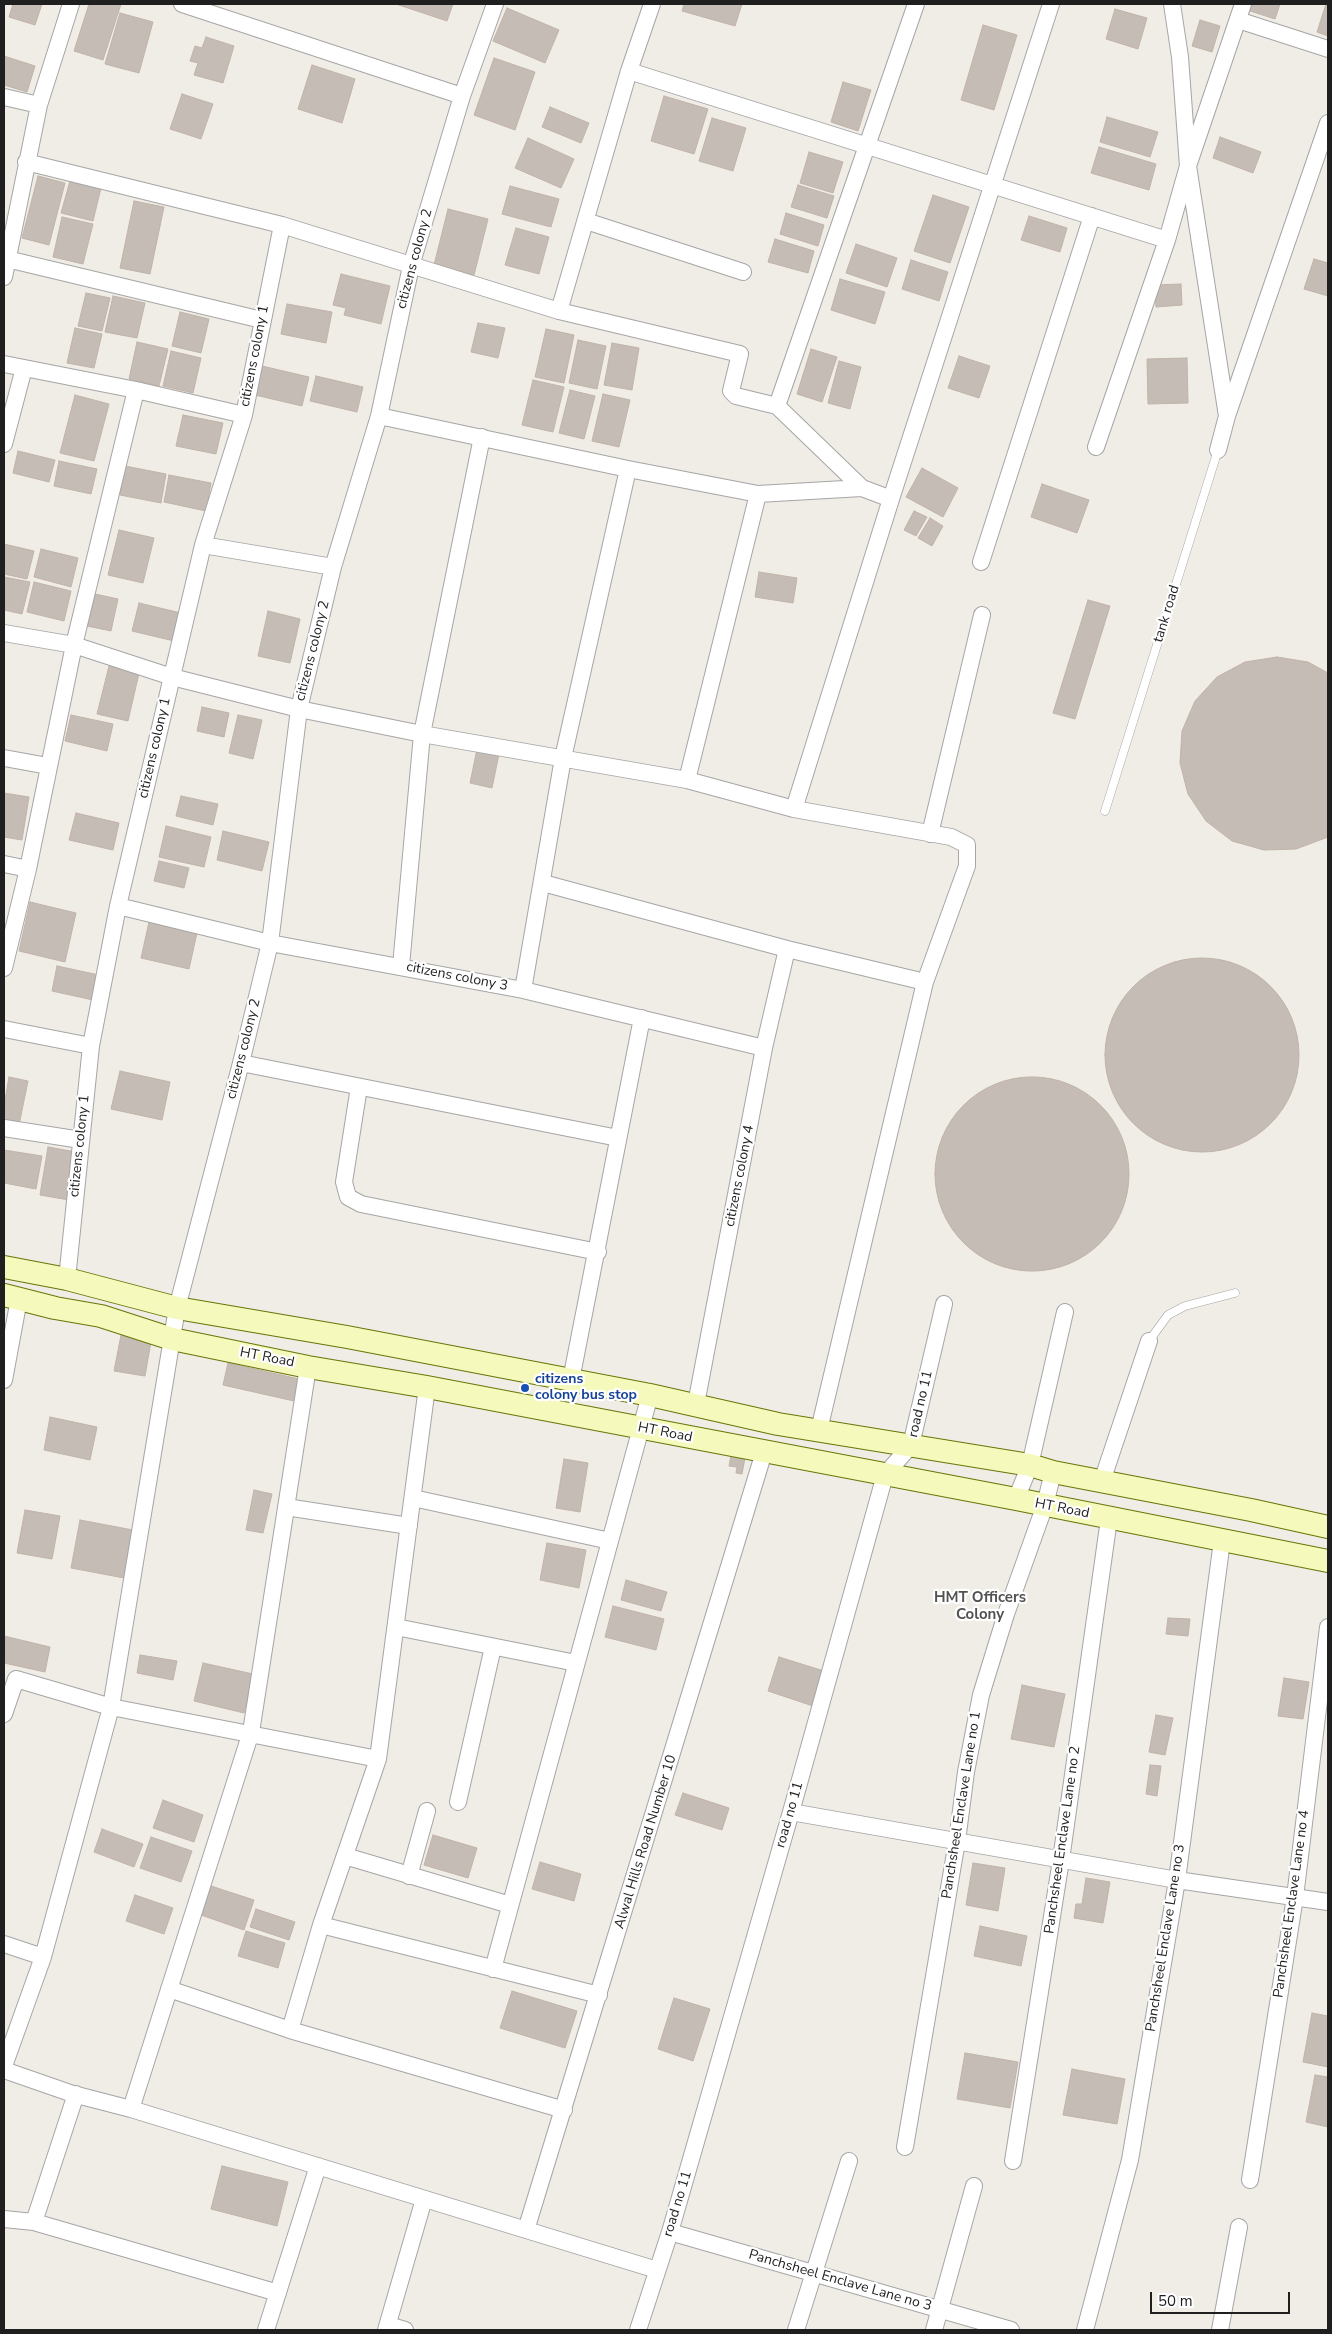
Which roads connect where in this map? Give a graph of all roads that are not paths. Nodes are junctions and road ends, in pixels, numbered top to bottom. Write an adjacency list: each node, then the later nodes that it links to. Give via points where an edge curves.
1 (71, 4): 14 (street)
2 (182, 4): 12 (street)
3 (495, 4): 12 (street, citizens colony 2)
4 (652, 4): 11 (street)
5 (916, 4): 16 (street)
6 (1051, 4): 19 (street)
7 (1172, 4): 18 (street, via 1180,57)
8 (1243, 4): 9 (street)
9 (1238, 20): 10 (street); 18 (street)
10 (1328, 49)
11 (629, 71): 16 (street); 21 (street)
12 (462, 96): 25 (street, citizens colony 2)
13 (4, 97): 14 (street)
14 (40, 106): 17 (street)
15 (1328, 123): 36 (street, tank road)
16 (867, 146): 19 (street); 33 (street)
17 (26, 162): 22 (street); 24 (street)
18 (1188, 166): 23 (street); 36 (street)
19 (993, 185): 20 (street); 44 (street)
20 (1092, 216): 23 (street); 46 (street)
21 (586, 222): 26 (street); 28 (street)
22 (282, 225): 25 (street); 29 (street, citizens colony 1)
23 (1167, 240): 39 (street)
24 (7, 259): 27 (street); 29 (street)
25 (411, 266): 28 (street); 35 (street, citizens colony 2)
26 (743, 272)
27 (4, 277)
28 (559, 311): 33 (street, via 740,354 731,391 736,396)
29 (262, 320): 34 (street, citizens colony 1)
30 (4, 364): 31 (street)
31 (24, 368): 32 (street); 38 (street)
32 (136, 390): 34 (street); 50 (street)
33 (777, 406): 42 (street)
34 (244, 415): 45 (street, citizens colony 1)
35 (379, 416): 37 (street); 47 (street, citizens colony 2)
36 (1227, 416): 40 (street, tank road)
37 (482, 437): 41 (street); 53 (street)
38 (4, 444)
39 (1096, 447)
40 (1218, 450): 59 (lane, tank road)
41 (628, 469): 43 (street); 55 (street)
42 (862, 488): 43 (street); 44 (street)
43 (758, 494): 57 (street)
44 (891, 499): 58 (street)
45 (203, 545): 47 (street); 51 (street, citizens colony 1)
46 (981, 562)
47 (333, 568): 52 (street, citizens colony 2)
48 (982, 615): 60 (street)
49 (4, 633): 50 (street)
50 (74, 645): 51 (street); 56 (street)
51 (172, 677): 52 (street); 64 (street, citizens colony 1)
52 (299, 709): 53 (street); 65 (street, citizens colony 2)
53 (422, 734): 55 (street); 67 (street)
54 (4, 758): 56 (street)
55 (563, 758): 57 (street); 63 (street)
56 (48, 766): 62 (street)
57 (686, 780): 58 (street)
58 (794, 809): 60 (street)
59 (1105, 811)
60 (930, 834): 69 (street, via 951,837 967,845 967,866)
61 (4, 864): 62 (street)
62 (28, 868): 68 (street)
63 (543, 883): 66 (street); 70 (street)
64 (118, 906): 65 (street, citizens colony 3); 73 (street, citizens colony 1)
65 (270, 943): 67 (street, citizens colony 3); 75 (street, citizens colony 2)
66 (787, 949): 69 (street); 74 (street, citizens colony 4)
67 (401, 966): 70 (street, citizens colony 3)
68 (4, 968)
69 (925, 982): 97 (street)
70 (523, 990): 71 (street, citizens colony 3)
71 (642, 1018): 74 (street, citizens colony 3); 78 (street)
72 (4, 1029): 73 (street)
73 (91, 1046): 79 (street, citizens colony 1)
74 (764, 1048): 95 (street, citizens colony 4)
75 (242, 1063): 76 (street); 86 (street, citizens colony 2)
76 (359, 1086): 78 (street); 80 (street, via 344,1182 348,1197 361,1204)
77 (4, 1128): 79 (street)
78 (618, 1138): 80 (street)
79 (81, 1140): 82 (street, citizens colony 1)
80 (598, 1252): 92 (street)
81 (4, 1267): 82 (street)
82 (67, 1279): 86 (street)
83 (1235, 1293): 89 (lane, via 1185,1306 1168,1314)
84 (11, 1297): 88 (street, HT Road, via 101,1316); 91 (street)
85 (944, 1304): 98 (street, road no 11)
86 (177, 1308): 88 (street, citizens colony 2); 92 (street)
87 (1065, 1312): 100 (street)
88 (172, 1339): 90 (street, HT Road); 119 (street, citizens colony 2)
89 (1149, 1341): 103 (street)
90 (308, 1367): 93 (street, HT Road); 107 (street)
91 (4, 1380)
92 (571, 1380): 94 (street)
93 (427, 1387): 96 (street, HT Road); 104 (street)
94 (650, 1395): 95 (street); 96 (street)
95 (696, 1404): 97 (street, via 778,1424)
96 (640, 1428): 99 (street, HT Road); 112 (street)
97 (819, 1430): 98 (street)
98 (911, 1444): 100 (street); 102 (street, road no 11)
99 (764, 1452): 102 (street, HT Road); 139 (street, Alwal Hills Road Number 10)
100 (1030, 1464): 101 (street); 105 (street)
101 (1053, 1472): 103 (street); 106 (street, Panchsheel Enclave Lane no 1)
102 (885, 1475): 105 (street, HT Road); 125 (street, road no 11)
103 (1102, 1481): 110 (street)
104 (413, 1498): 109 (street); 112 (street)
105 (1016, 1499): 106 (street, HT Road)
106 (1044, 1506): 108 (street, HT Road); 126 (street, Panchsheel Enclave Lane no 1, via 981,1695)
107 (286, 1507): 109 (street); 121 (street)
108 (1109, 1519): 111 (street, HT Road); 128 (street, Panchsheel Enclave Lane no 2)
109 (409, 1526): 114 (street)
110 (1328, 1527)
111 (1222, 1540): 113 (street, HT Road); 130 (street, Panchsheel Enclave Lane no 3)
112 (610, 1541): 117 (street)
113 (1328, 1562)
114 (396, 1627): 116 (street); 122 (street)
115 (1328, 1627): 131 (street, Panchsheel Enclave Lane no 4)
116 (494, 1646): 117 (street); 123 (street)
117 (576, 1663): 133 (street)
118 (10, 1676): 119 (street); 120 (street)
119 (111, 1706): 121 (street); 136 (street, citizens colony 2)
120 (4, 1714)
121 (251, 1732): 122 (street); 138 (street)
122 (378, 1759): 127 (street)
123 (458, 1802)
124 (427, 1811): 129 (street)
125 (791, 1812): 126 (street); 157 (street, road no 11)
126 (957, 1841): 128 (street); 146 (street, Panchsheel Enclave Lane no 1)
127 (345, 1856): 129 (street); 134 (street)
128 (1061, 1860): 130 (street); 148 (street, Panchsheel Enclave Lane no 2)
129 (409, 1876): 133 (street)
130 (1177, 1880): 131 (street); 169 (street, Panchsheel Enclave Lane no 3, via 1130,2160)
131 (1295, 1897): 132 (street); 150 (street, Panchsheel Enclave Lane no 4)
132 (1328, 1902)
133 (510, 1905): 137 (street)
134 (321, 1925): 137 (street); 140 (street)
135 (4, 1944): 136 (street)
136 (43, 1957): 141 (street, citizens colony 2)
137 (493, 1969): 139 (street)
138 (169, 1989): 140 (street); 144 (street)
139 (600, 1995): 145 (street, Alwal Hills Road Number 10)
140 (290, 2030): 145 (street)
141 (4, 2066)
142 (4, 2070): 143 (street)
143 (76, 2094): 144 (street); 154 (street)
144 (131, 2109): 149 (street)
145 (564, 2110): 156 (street, Alwal Hills Road Number 10)
146 (905, 2147)
147 (849, 2161): 159 (street)
148 (1013, 2161)
149 (318, 2166): 152 (street); 160 (street)
150 (1250, 2180)
151 (974, 2186): 161 (street)
152 (424, 2199): 156 (street); 162 (street)
153 (4, 2219): 154 (street)
154 (34, 2222): 160 (street)
155 (1239, 2227): 170 (street)
156 (526, 2230): 158 (street)
157 (670, 2232): 158 (street, road no 11); 159 (street, Panchsheel Enclave Lane no 3)
158 (657, 2270): 165 (street, road no 11)
159 (815, 2272): 161 (street, Panchsheel Enclave Lane no 3); 166 (street)
160 (278, 2293): 163 (street)
161 (940, 2311): 167 (street); 168 (street, Panchsheel Enclave Lane no 3)
162 (387, 2328): 164 (street)
163 (266, 2330)
164 (405, 2330)
165 (638, 2330)
166 (796, 2330)
167 (934, 2330)
168 (1011, 2330)
169 (1085, 2330)
170 (1220, 2330)

